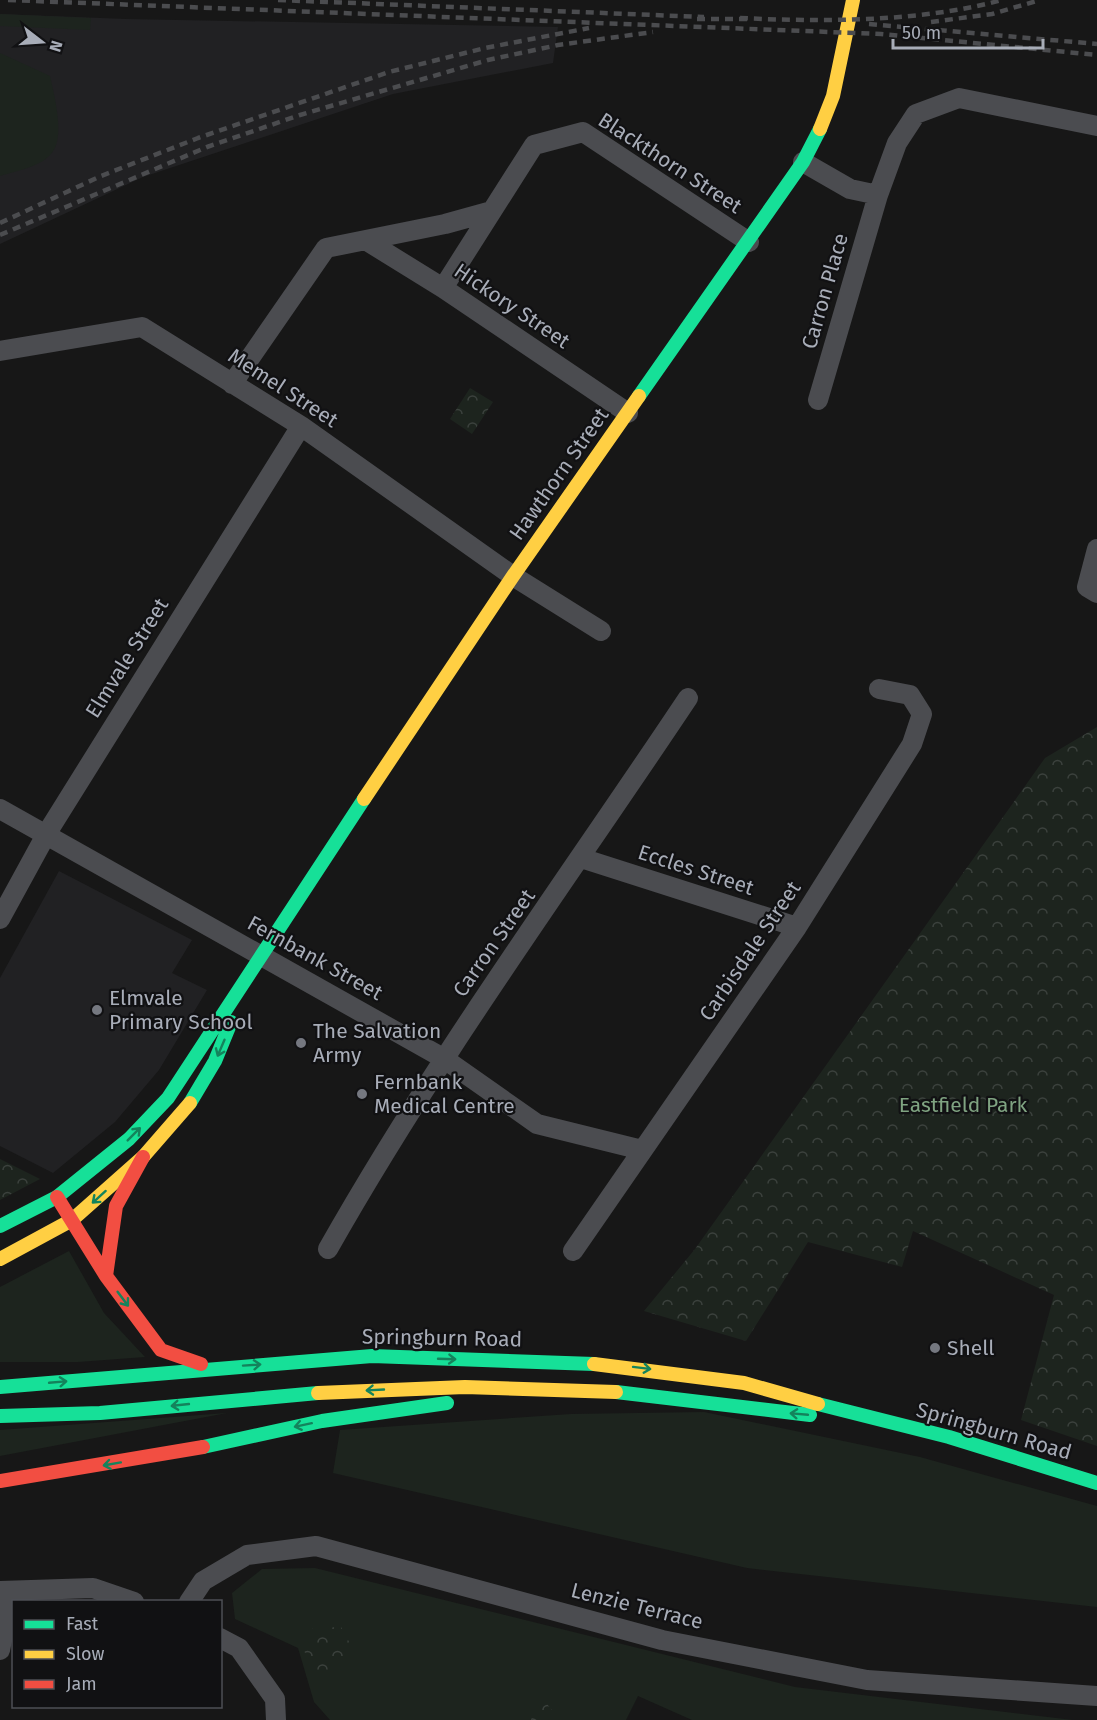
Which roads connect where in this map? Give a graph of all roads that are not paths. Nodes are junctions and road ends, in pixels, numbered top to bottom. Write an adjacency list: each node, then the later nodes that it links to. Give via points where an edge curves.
1 (853, 0): 3 (main road, Hawthorn Street, via 830,106)
2 (1097, 126): 4 (street, Carron Place, via 959,98 916,114 897,143)
3 (803, 162): 4 (street, via 850,189); 7 (main road, Hawthorn Street)
4 (878, 195): 11 (street, Carron Place)
5 (492, 211): 6 (street); 7 (street, Blackthorn Street, via 534,145 583,132); 8 (street, Blackthorn Street)
6 (367, 241): 8 (street, Hickory Street); 10 (street, via 326,248)
7 (749, 242): 12 (main road, Hawthorn Street)
8 (442, 288): 12 (street, Hickory Street)
9 (0, 351): 10 (street, Memel Street, via 141,327)
10 (232, 384): 13 (street, Memel Street)
11 (818, 400)
12 (628, 413): 15 (main road, Hawthorn Street)
13 (301, 426): 15 (street, Memel Street); 21 (street, Elmvale Street)
14 (1097, 549): 16 (street, via 1087,587)
15 (513, 576): 17 (street, Memel Street); 25 (main road, Hawthorn Street)
16 (1097, 593)
17 (601, 631)
18 (879, 689): 24 (street, Carbisdale Street, via 910,695 922,714 912,744)
19 (688, 698): 22 (street, Carron Street)
20 (0, 809): 21 (street, Fernbank Street)
21 (47, 833): 23 (street, Elmvale Street); 25 (street, Fernbank Street)
22 (581, 858): 24 (street, Eccles Street); 26 (street, Carron Street)
23 (0, 920)
24 (797, 927): 27 (street, Carbisdale Street)
25 (260, 955): 26 (street, Fernbank Street); 28 (main road, Hawthorn Street, one-way to 28, via 215,1061 185,1112); 29 (main road, Hawthorn Street, one-way to 25, via 129,1139 168,1098)
26 (443, 1058): 27 (street, Fernbank Street, via 537,1124); 32 (street, Carron Street)
27 (642, 1150): 33 (street, Carbisdale Street)
28 (143, 1158): 30 (main road, Hawthorn Street, one-way to 30); 35 (main road, via 116,1206)
29 (57, 1197): 30 (main road); 31 (main road, Hawthorn Street)
30 (72, 1221): 34 (main road, Hawthorn Street); 35 (main road)
31 (0, 1226)
32 (328, 1249)
33 (573, 1251)
34 (0, 1259)
35 (106, 1276): 36 (main road, one-way to 36, via 161,1350)
36 (211, 1368): 37 (main road, Springburn Road, one-way to 36); 40 (main road, Springburn Road, one-way to 40, via 372,1356 610,1365 744,1383)
37 (0, 1387)
38 (548, 1389): 39 (main road, Springburn Road, one-way to 39, via 399,1388 90,1413); 40 (main road, Springburn Road, one-way to 38, via 740,1409 664,1397); 41 (main road, one-way to 41, via 322,1421 166,1454)
39 (0, 1416)
40 (878, 1421): 42 (main road, Springburn Road, via 949,1437)
41 (0, 1481)
42 (1097, 1483)
43 (6, 1591): 44 (street, via 93,1588); 47 (street)
44 (128, 1600)
45 (190, 1600): 48 (street, Lenzie Terrace, via 203,1581 247,1555 316,1546 662,1640 867,1680)
46 (222, 1639): 49 (street, via 239,1648 275,1699)
47 (0, 1650)
48 (1097, 1696)
49 (276, 1720)

